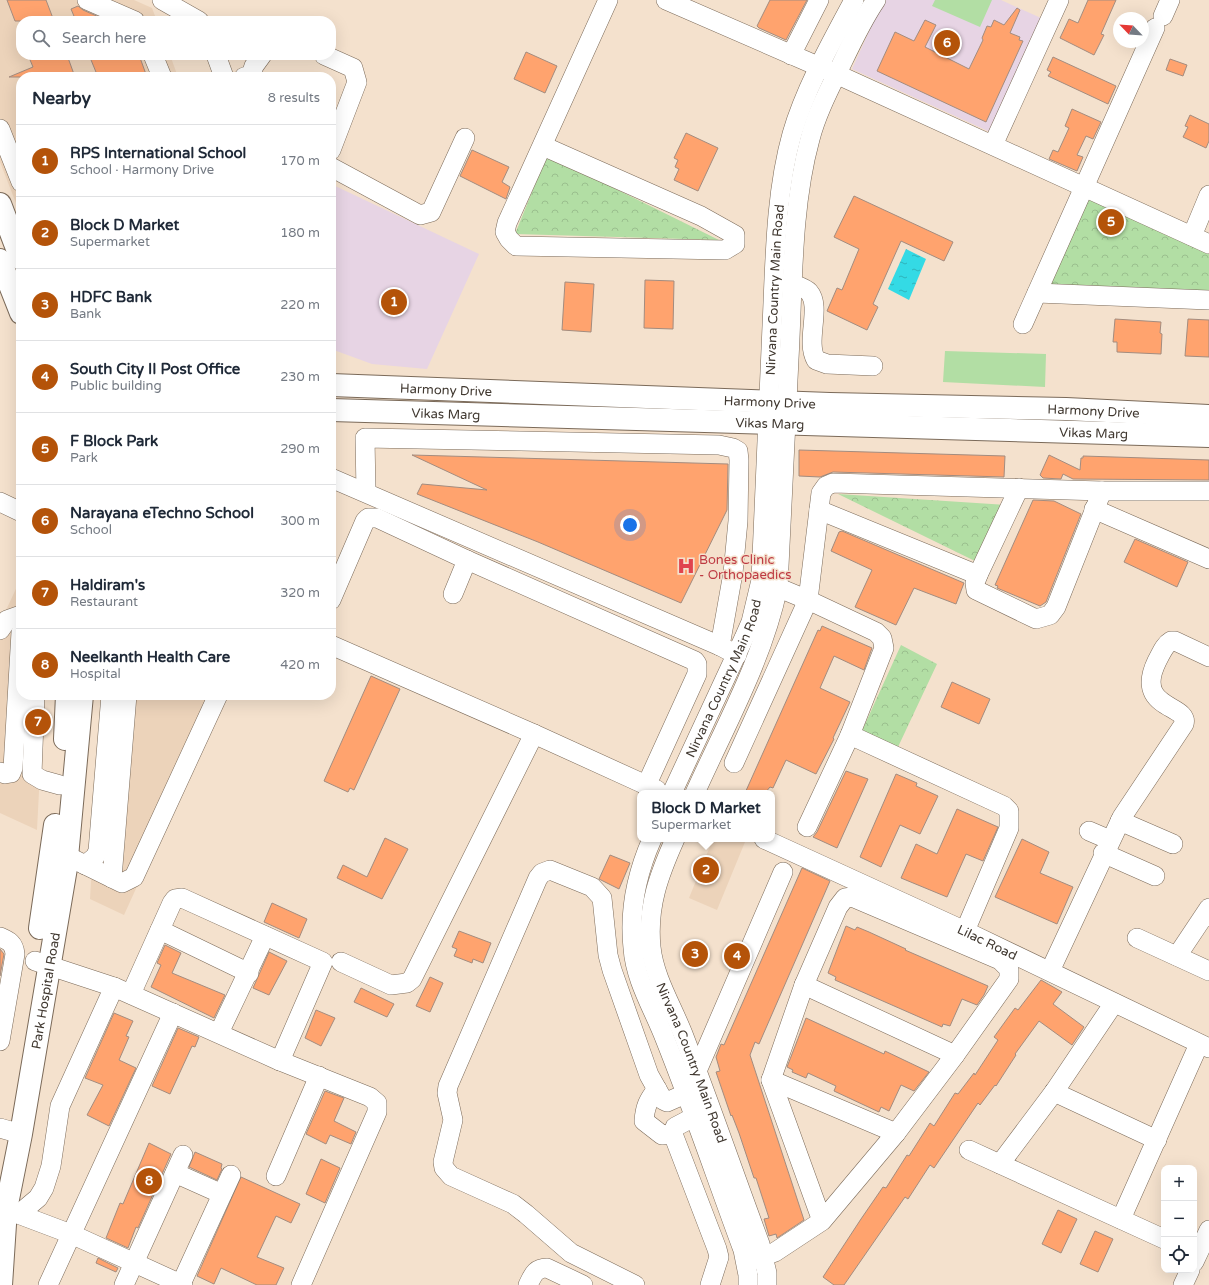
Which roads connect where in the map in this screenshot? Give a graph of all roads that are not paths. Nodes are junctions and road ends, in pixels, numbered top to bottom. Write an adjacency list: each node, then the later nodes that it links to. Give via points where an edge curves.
1 (87, 0): 11 (street)
2 (162, 0): 12 (street)
3 (608, 0): 26 (street)
4 (666, 0): 9 (street)
5 (819, 0): 13 (street)
6 (854, 0): 18 (street, Nirvana Country Main Road)
7 (876, 0): 18 (street, Nirvana Country Main Road, via 852,42)
8 (1059, 0): 25 (street)
9 (687, 4): 13 (street)
10 (1163, 15): 29 (street)
11 (124, 16)
12 (190, 16)
13 (791, 55): 18 (street)
14 (155, 60): 19 (street)
15 (218, 60): 20 (street)
16 (258, 60): 21 (street)
17 (336, 60): 23 (street, via 354,68 358,82)
18 (828, 71): 25 (street); 34 (street, Nirvana Country Main Road, via 806,156 798,214); 44 (street, Nirvana Country Main Road, via 795,125 782,185 775,264)
19 (160, 72)
20 (222, 72)
21 (252, 72)
22 (0, 129): 27 (street)
23 (336, 137)
24 (465, 138): 28 (street, via 431,212 420,215)
25 (993, 145): 29 (street)
26 (543, 146): 26 (street, via 505,232 516,246 725,250 735,244 735,235 707,219)
27 (16, 169)
28 (336, 170)
29 (1086, 186): 32 (street); 36 (street)
30 (1209, 195): 32 (street)
31 (0, 204): 33 (main road)
32 (1201, 240)
33 (10, 258): 35 (main road)
34 (793, 284): 39 (street, via 806,289 812,297 812,351 816,360 827,364); 44 (street, Nirvana Country Main Road)
35 (16, 288)
36 (1037, 293): 37 (street); 38 (street)
37 (1209, 300)
38 (1023, 324)
39 (874, 366)
40 (336, 385): 41 (main road, Harmony Drive)
41 (543, 394): 44 (main road, Harmony Drive); 45 (main road)
42 (336, 410): 43 (main road, Vikas Marg)
43 (364, 410): 45 (main road, Vikas Marg); 48 (street)
44 (776, 412): 45 (main road, Vikas Marg); 46 (main road, Harmony Drive, via 1066,409); 47 (main road, Vikas Marg); 61 (street, Nirvana Country Main Road)
45 (542, 416)
46 (1209, 416)
47 (1209, 436)
48 (366, 438): 53 (street); 67 (street, via 718,445 738,451 738,520)
49 (336, 480): 53 (street)
50 (1018, 488): 51 (street); 57 (street, via 833,483 826,486 821,493); 60 (street)
51 (1102, 491): 52 (street); 55 (street)
52 (1209, 491)
53 (366, 492): 67 (street)
54 (0, 502): 56 (street)
55 (1094, 509): 58 (street); 60 (street, via 1056,606 1050,615 1036,619 976,590)
56 (16, 510)
57 (819, 510): 60 (street); 64 (street)
58 (1209, 559)
59 (467, 560): 62 (street, via 377,518 368,518); 63 (street); 83 (street, via 695,660 698,664 697,674)
60 (978, 575)
61 (769, 584): 64 (street); 69 (street, Nirvana Country Main Road); 85 (street, Nirvana Country Main Road, via 768,628)
62 (336, 588)
63 (453, 594)
64 (808, 600): 79 (street, via 876,632 884,642 884,648); 80 (street)
65 (16, 617): 66 (street, via 7,620)
66 (0, 630)
67 (720, 646): 69 (street)
68 (336, 647): 78 (street)
69 (737, 655): 84 (street, Nirvana Country Main Road)
70 (1209, 657): 86 (street, via 1175,641 1165,646 1150,682 1157,700 1183,715 1185,720)
71 (17, 700): 81 (street, via 13,768 8,774)
72 (35, 700): 82 (street, via 32,774)
73 (67, 700): 82 (main road, Park Hospital Road)
74 (82, 700): 94 (main road, Park Hospital Road)
75 (111, 700): 94 (street, via 98,851 95,857)
76 (127, 700): 97 (street)
77 (216, 700): 97 (street, via 134,877 122,882)
78 (534, 734): 83 (street); 105 (street, via 412,979 407,983 391,985)
79 (850, 735): 87 (street); 100 (street, via 1004,806 1009,811 1009,828)
80 (734, 763)
81 (0, 772)
82 (60, 785): 106 (main road, Park Hospital Road)
83 (654, 789)
84 (673, 790)
85 (696, 790)
86 (1120, 821): 92 (street); 93 (street)
87 (807, 827)
88 (1089, 831): 93 (street)
89 (651, 842): 125 (street, Nirvana Country Main Road, via 635,894 632,913 633,950 643,986)
90 (674, 842): 120 (street, Nirvana Country Main Road, via 657,880 653,898 651,947 662,985)
91 (771, 842): 100 (street, Lilac Road)
92 (1172, 844)
93 (1107, 846): 96 (street); 107 (street)
94 (76, 860): 97 (street); 106 (main road, Park Hospital Road)
95 (783, 872): 120 (street)
96 (1156, 876)
97 (112, 878)
98 (1209, 908): 104 (street)
99 (160, 930): 101 (street, via 172,903 175,899 182,898); 109 (street); 112 (street)
100 (965, 931): 107 (street, Lilac Road)
101 (265, 936): 109 (street); 119 (street, via 323,962)
102 (0, 937): 116 (street, via 12,943 15,954)
103 (1137, 938): 104 (street)
104 (1177, 956): 108 (street)
105 (341, 962)
106 (42, 963): 111 (street); 127 (main road, Park Hospital Road)
107 (1050, 971): 113 (street, Lilac Road)
108 (1209, 971)
109 (249, 973): 115 (street)
110 (804, 985): 118 (street); 118 (street, via 838,907 845,898 852,897 1000,960 1009,969 1009,979); 122 (street)
111 (114, 987): 112 (street); 139 (street, via 60,1106 51,1166 44,1188 38,1198)
112 (131, 994): 114 (street)
113 (1114, 1003): 117 (street, Lilac Road); 124 (street)
114 (173, 1013): 115 (street); 143 (street)
115 (219, 1034): 119 (street)
116 (0, 1041)
117 (1204, 1046): 130 (street)
118 (956, 1055): 128 (street)
119 (280, 1061): 121 (street)
120 (697, 1071): 146 (street, Nirvana Country Main Road)
121 (319, 1076): 137 (street); 153 (street, via 370,1097 378,1107)
122 (771, 1080): 128 (street); 141 (street)
123 (657, 1089): 125 (street, via 667,1102); 129 (street, via 645,1109 644,1121 662,1135); 156 (street, via 649,1075 612,970 602,898 592,887 550,870 546,871 538,878 448,1086 447,1093 453,1120 443,1162 444,1168 451,1176 519,1208 571,1253)
124 (1054, 1092): 130 (street); 133 (street)
125 (685, 1094): 126 (street, Nirvana Country Main Road)
126 (694, 1117): 129 (street, via 675,1127); 146 (street, Nirvana Country Main Road)
127 (9, 1131): 134 (main road, Park Hospital Road); 139 (main road, Park Hospital Road)
128 (896, 1133): 141 (street)
129 (673, 1134): 157 (street, via 719,1257)
130 (1157, 1140): 140 (street)
131 (969, 1150): 133 (street)
132 (183, 1155): 135 (street)
133 (1000, 1164): 140 (street)
134 (0, 1167)
135 (175, 1173): 138 (street); 147 (street)
136 (231, 1175): 138 (street)
137 (276, 1176)
138 (222, 1194): 152 (street)
139 (8, 1211): 143 (street); 149 (main road, Park Hospital Road)
140 (1121, 1219): 144 (street)
141 (822, 1221): 146 (street, via 775,1252)
142 (1209, 1230): 145 (street)
143 (71, 1234): 147 (street); 150 (street)
144 (1162, 1237)
145 (1197, 1253)
146 (755, 1260): 158 (street, Nirvana Country Main Road); 159 (street, Nirvana Country Main Road, via 767,1273)
147 (134, 1262): 151 (street); 152 (street)
148 (1188, 1273): 160 (street)
149 (1, 1285)
150 (48, 1285)
151 (124, 1285)
152 (182, 1285)
153 (301, 1285)
154 (528, 1285): 155 (street, via 535,1272 542,1268)
155 (583, 1285)
156 (635, 1285)
157 (710, 1285)
158 (748, 1285)
159 (766, 1285)
160 (1183, 1285)

